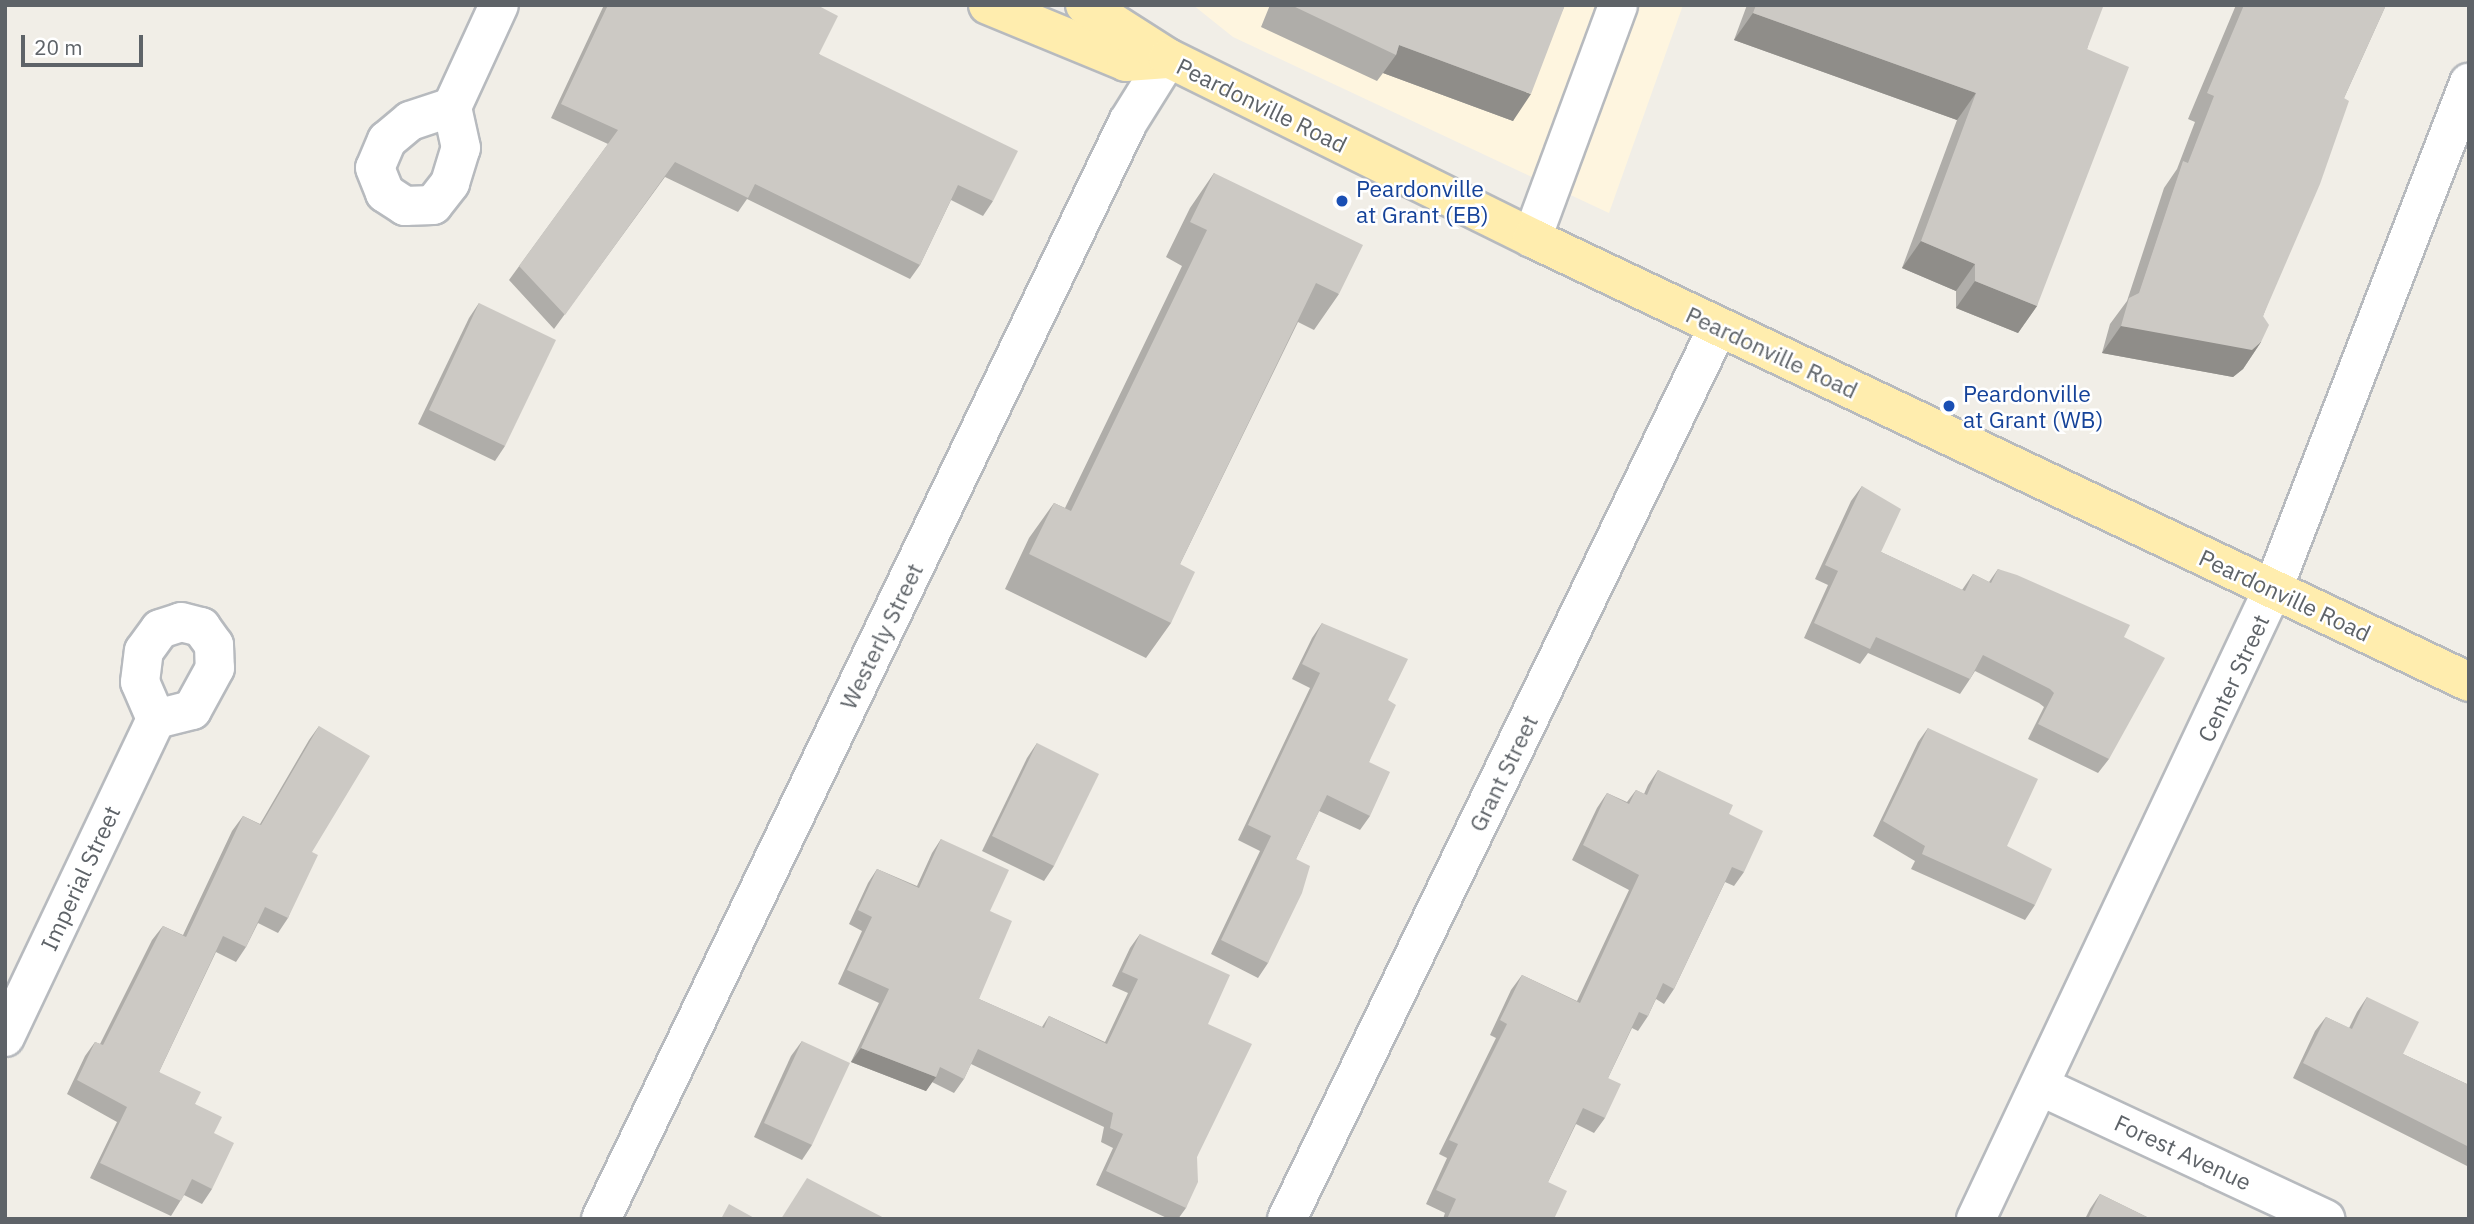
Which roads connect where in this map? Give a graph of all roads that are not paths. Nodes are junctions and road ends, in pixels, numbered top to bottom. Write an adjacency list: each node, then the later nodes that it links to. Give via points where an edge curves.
1 (499, 5): 7 (street)
2 (988, 5): 5 (main road, via 1126,62)
3 (1085, 5): 5 (main road, Peardonville Road)
4 (1618, 5): 8 (street)
5 (1168, 58): 8 (main road, Peardonville Road); 15 (street, Westerly Street, via 1128,122)
6 (2469, 83): 10 (street, Center Street)
7 (452, 107)
8 (1531, 238): 9 (main road, Peardonville Road)
9 (1718, 327): 10 (main road, Peardonville Road); 16 (street, Grant Street)
10 (2273, 589): 11 (main road, Peardonville Road); 14 (street, Center Street)
11 (2469, 682)
12 (156, 719): 13 (street, Imperial Street)
13 (5, 1037)
14 (2040, 1086): 17 (street, Center Street); 18 (street, Forest Avenue)
15 (601, 1219)
16 (1287, 1219)
17 (1976, 1219)
18 (2325, 1219)

